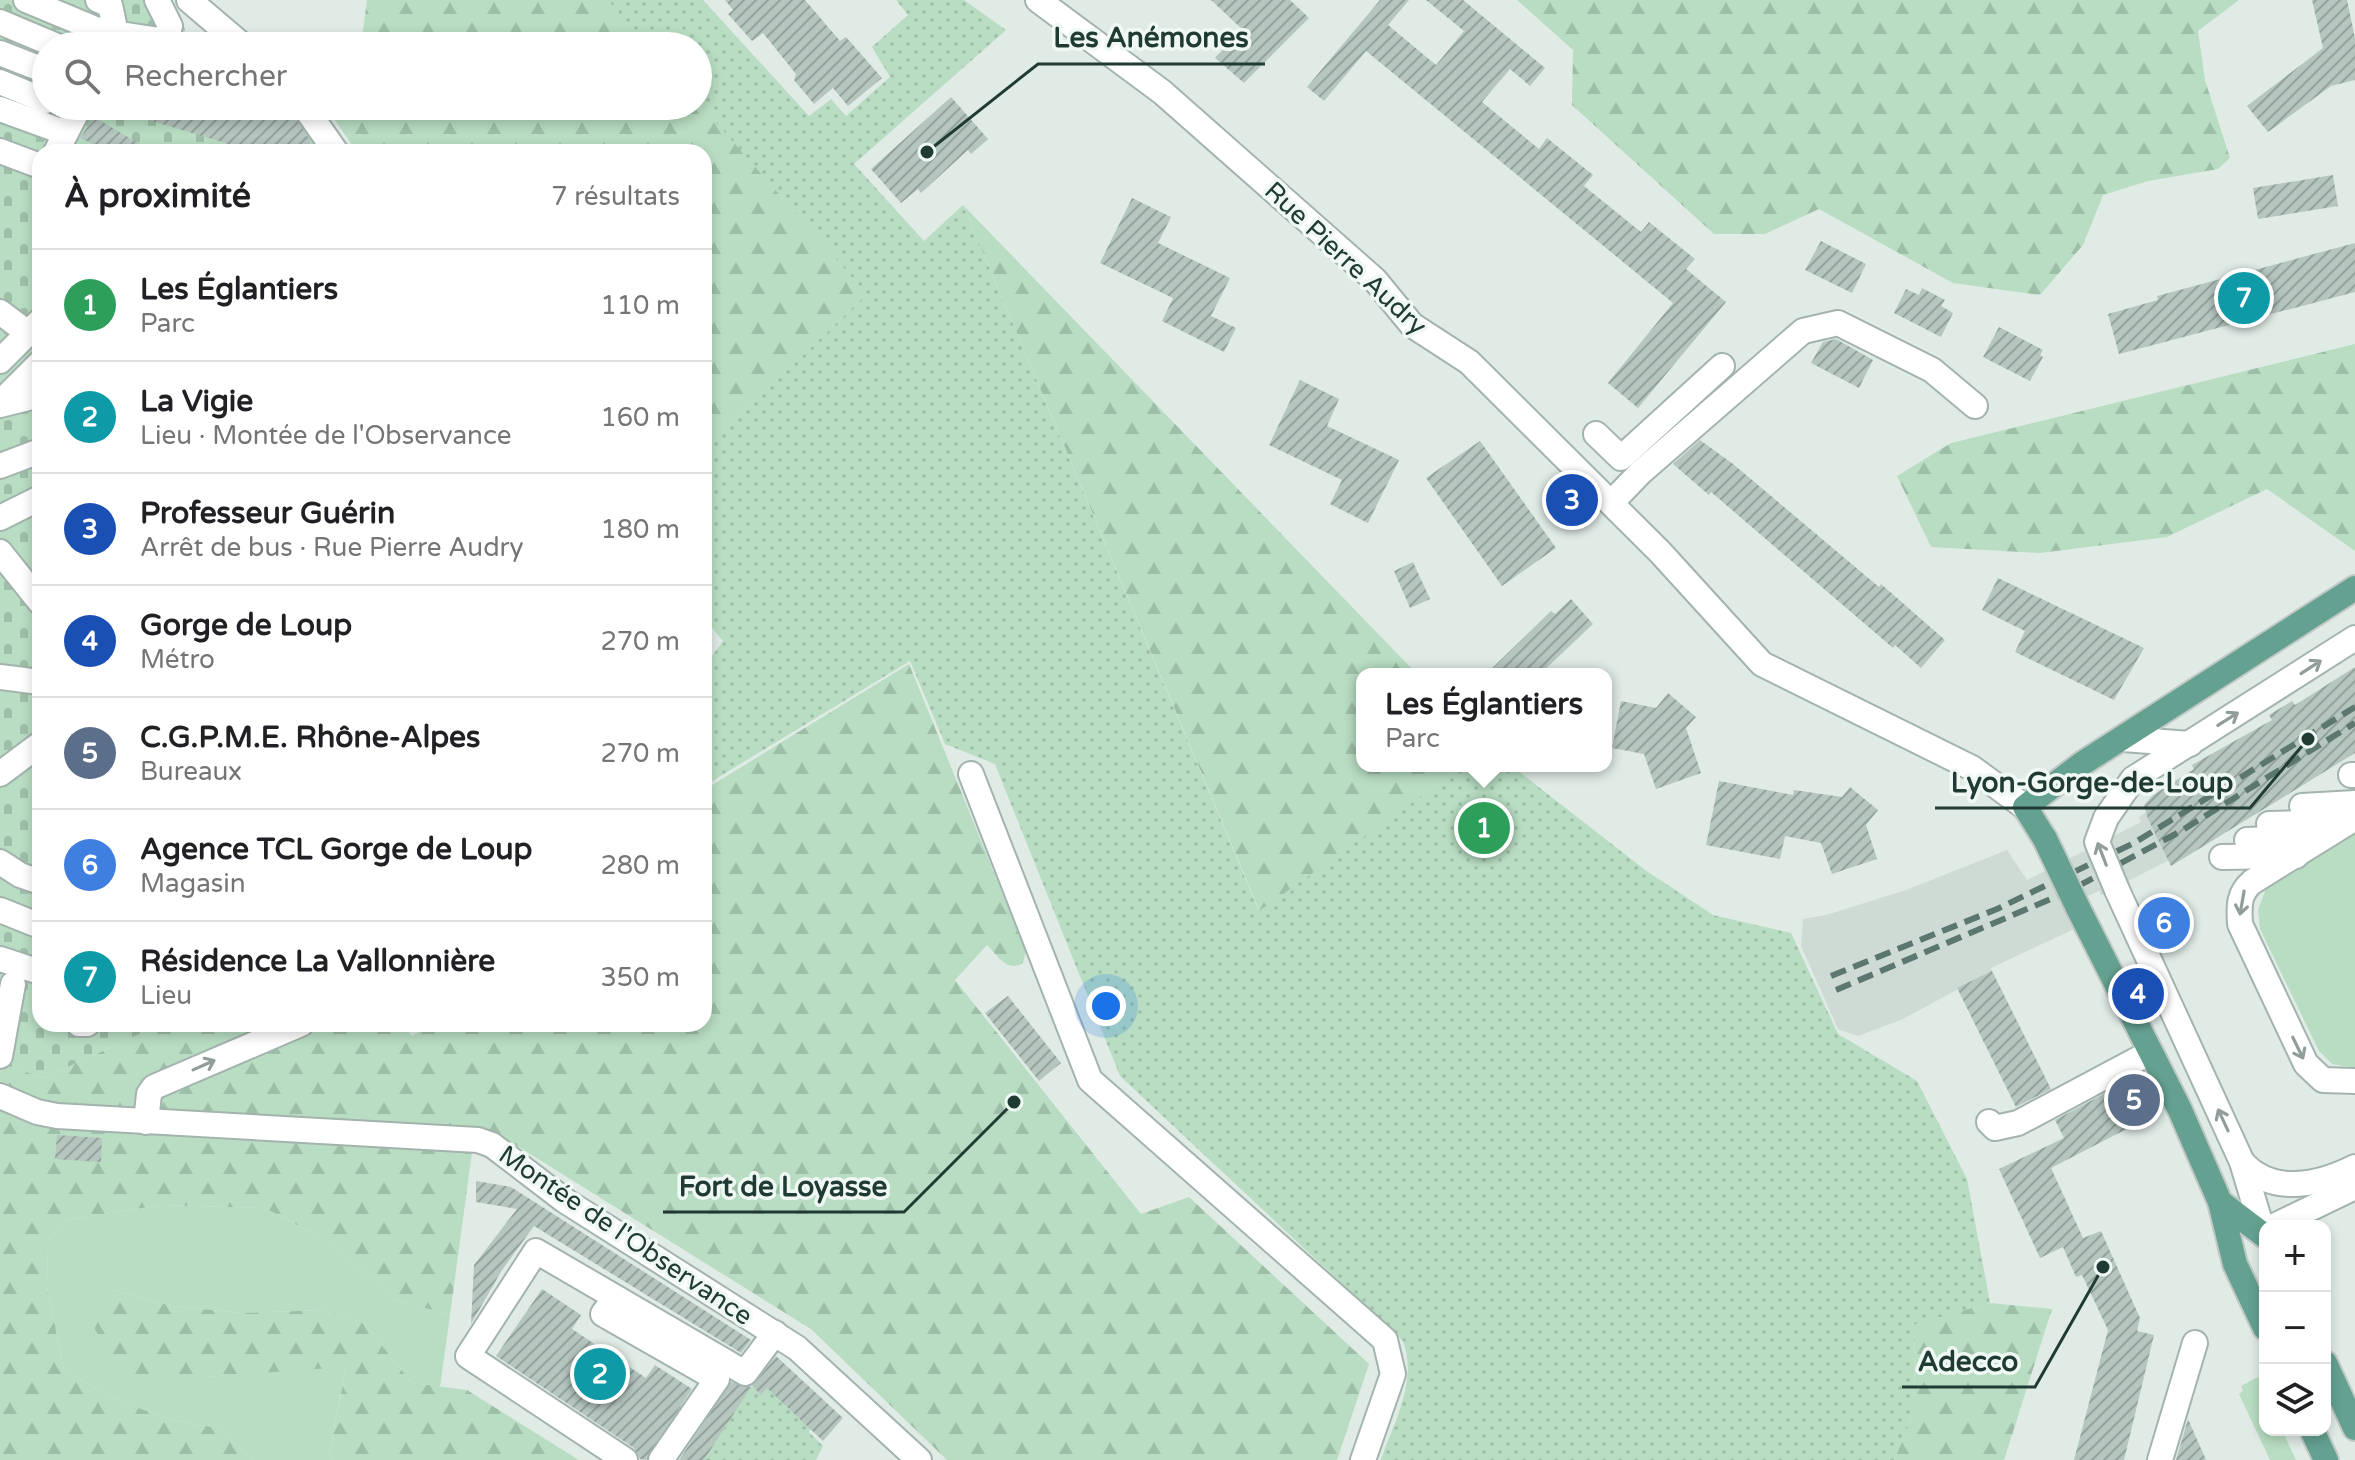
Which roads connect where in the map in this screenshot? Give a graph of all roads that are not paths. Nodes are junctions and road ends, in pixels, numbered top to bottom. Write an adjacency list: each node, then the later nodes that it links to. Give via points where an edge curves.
1 (26, 0): 8 (street)
2 (79, 0): 6 (street)
3 (157, 0): 10 (street)
4 (189, 0): 11 (street)
5 (1038, 0): 34 (street, Rue Pierre Audry, via 1162,92 1375,280 1412,325 1469,362)
6 (105, 7): 9 (street)
7 (0, 22): 12 (street)
8 (94, 32)
9 (112, 32)
10 (168, 32)
11 (227, 32)
12 (32, 35)
13 (0, 53): 14 (street)
14 (32, 66)
15 (0, 82): 16 (street)
16 (32, 95)
17 (0, 109): 18 (street)
18 (32, 115)
19 (314, 120): 20 (street)
20 (330, 144)
21 (0, 151): 22 (street)
22 (32, 163)
23 (0, 312): 24 (street)
24 (16, 341)
25 (1722, 366): 30 (street, via 1621,458)
26 (32, 371): 28 (street)
27 (32, 393): 28 (street)
28 (0, 404)
29 (1975, 406): 34 (street, via 1932,370 1838,323 1803,331)
30 (1596, 434)
31 (32, 454): 32 (street)
32 (0, 466)
33 (32, 502): 35 (street)
34 (1611, 503): 50 (street, Rue Pierre Audry, via 1762,664 1972,768)
35 (0, 518)
36 (0, 552): 38 (street)
37 (2355, 588): 42 (main road)
38 (32, 592)
39 (2355, 638): 43 (street, one-way to 39)
40 (0, 677): 41 (street)
41 (32, 681)
42 (2123, 739): 43 (street); 50 (main road)
43 (2190, 744): 70 (street, one-way to 43, bridge, via 2097,842 2106,818 2133,779)
44 (32, 750): 45 (street)
45 (0, 774)
46 (971, 774): 91 (street, via 1090,1080 1385,1340 1393,1374)
47 (2354, 781): 48 (street)
48 (2323, 792)
49 (2302, 806): 51 (street)
50 (2025, 807): 74 (main road, bridge, via 2180,1110)
51 (2353, 814): 52 (street); 53 (street)
52 (2269, 824)
53 (2326, 837): 54 (street); 55 (street)
54 (2247, 840)
55 (2298, 856): 56 (street); 66 (street, one-way to 66, via 2246,887 2240,898 2240,924 2306,1064 2323,1080)
56 (2222, 857)
57 (0, 862): 58 (street)
58 (32, 879)
59 (0, 910): 60 (street)
60 (32, 923)
61 (7, 972): 62 (street); 63 (street)
62 (32, 972)
63 (3, 1028)
64 (282, 1032): 68 (street, one-way to 64, via 154,1087)
65 (2138, 1059): 69 (street, via 2018,1123 1995,1128)
66 (2355, 1081)
67 (0, 1096): 68 (street, Montée de l'Observance, via 57,1116)
68 (146, 1122): 83 (street, Montée de l'Observance, via 478,1140)
69 (1989, 1122)
70 (2242, 1162): 72 (street, via 2264,1179); 75 (street)
71 (2355, 1167): 72 (street)
72 (2311, 1184): 76 (street)
73 (2355, 1187): 77 (street)
74 (2220, 1202): 78 (main road); 80 (main road)
75 (2263, 1220)
76 (2277, 1220)
77 (2287, 1220)
78 (2259, 1225)
79 (2259, 1234): 80 (street)
80 (2231, 1249): 82 (main road)
81 (615, 1298): 83 (street, via 745,1373); 88 (street, via 536,1251 468,1356); 89 (street, via 603,1314 717,1379)
82 (2259, 1314)
83 (775, 1333): 90 (street, Montée de l'Observance)
84 (2195, 1343): 92 (street)
85 (2325, 1364): 86 (main road)
86 (2355, 1428)
87 (2315, 1436): 93 (main road)
88 (625, 1460)
89 (661, 1460)
90 (919, 1460)
91 (1363, 1460)
92 (2160, 1460)
93 (2326, 1460)

